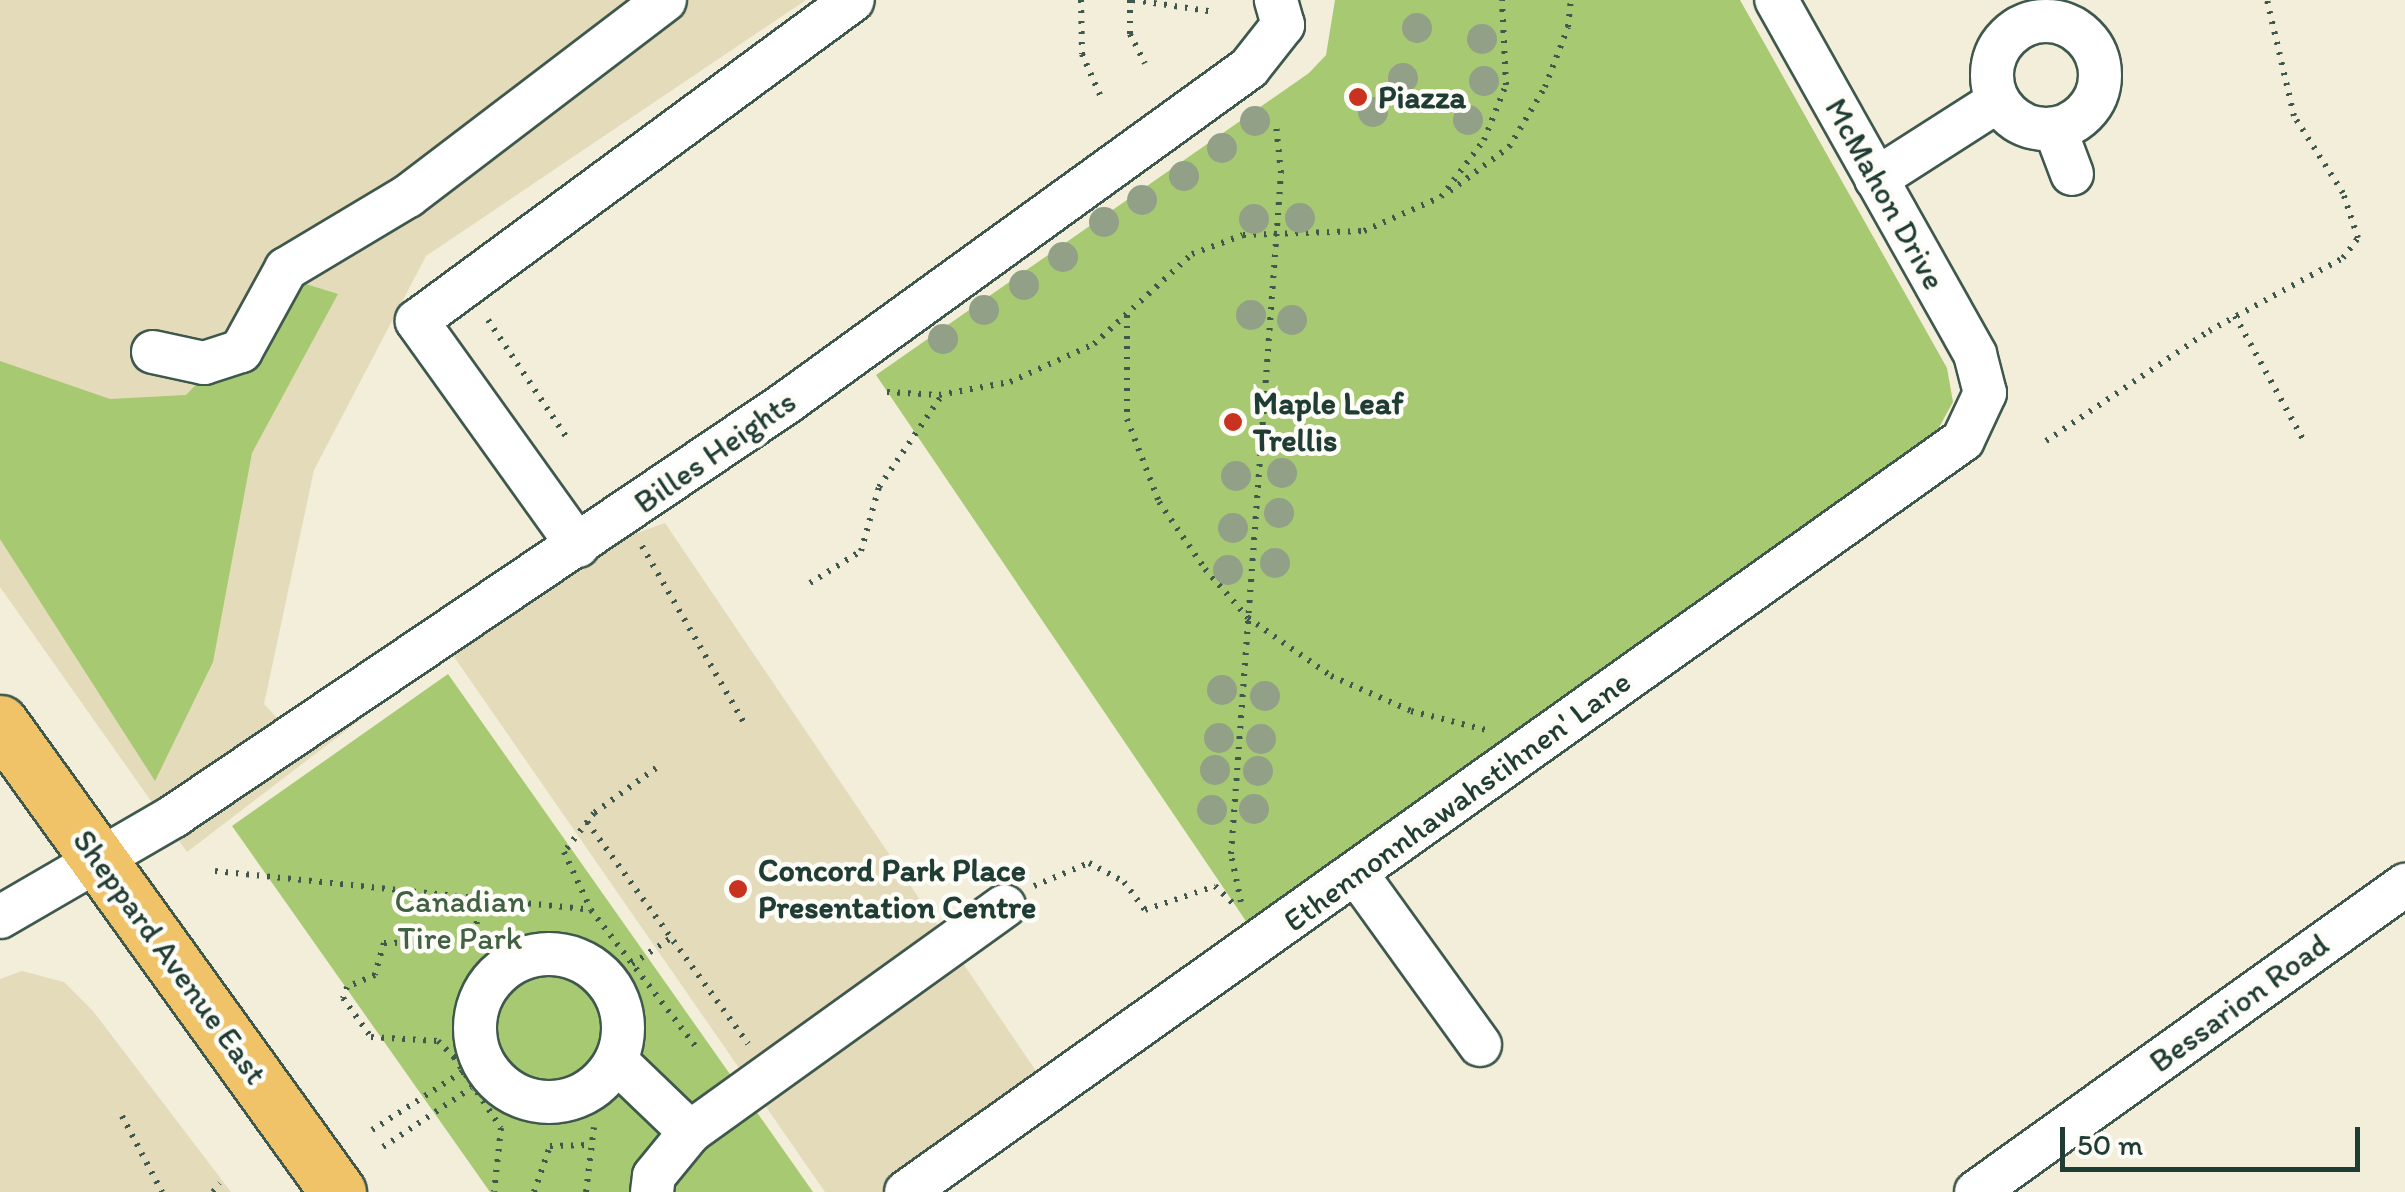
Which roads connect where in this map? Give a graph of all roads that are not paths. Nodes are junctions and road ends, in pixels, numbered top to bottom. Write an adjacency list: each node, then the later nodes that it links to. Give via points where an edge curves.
1 (665, 0): 9 (street, via 408,196 286,269 241,351 204,363)
2 (853, 0): 11 (street, via 417,321)
3 (1276, 0): 11 (street, Billes Heights, via 1283,25 1250,68)
4 (1776, 0): 8 (street, McMahon Drive)
5 (1998, 101): 6 (street, via 2021,123); 6 (street, via 1992,80 2000,46 2028,24 2063,24 2091,46 2100,80 2086,112); 8 (street)
6 (2055, 129): 7 (street)
7 (2072, 174)
8 (1876, 178): 10 (street, McMahon Drive, via 1975,354)
9 (152, 352)
10 (1985, 393): 14 (street, Ethennonnhawahstihnen' Lane, via 1963,440)
11 (578, 546): 13 (street, Billes Heights)
12 (0, 723): 13 (main road, Sheppard Avenue East)
13 (101, 862): 17 (street, Billes Heights); 21 (main road, Sheppard Avenue East)
14 (1356, 873): 18 (street); 23 (street, Ethennonnhawahstihnen' Lane)
15 (2405, 884): 24 (street, Bessarion Road)
16 (1004, 906): 20 (street)
17 (0, 916)
18 (1480, 1044)
19 (616, 1061): 20 (street)
20 (690, 1132): 22 (street, via 654,1176)
21 (338, 1192)
22 (652, 1192)
23 (906, 1192)
24 (1976, 1192)

